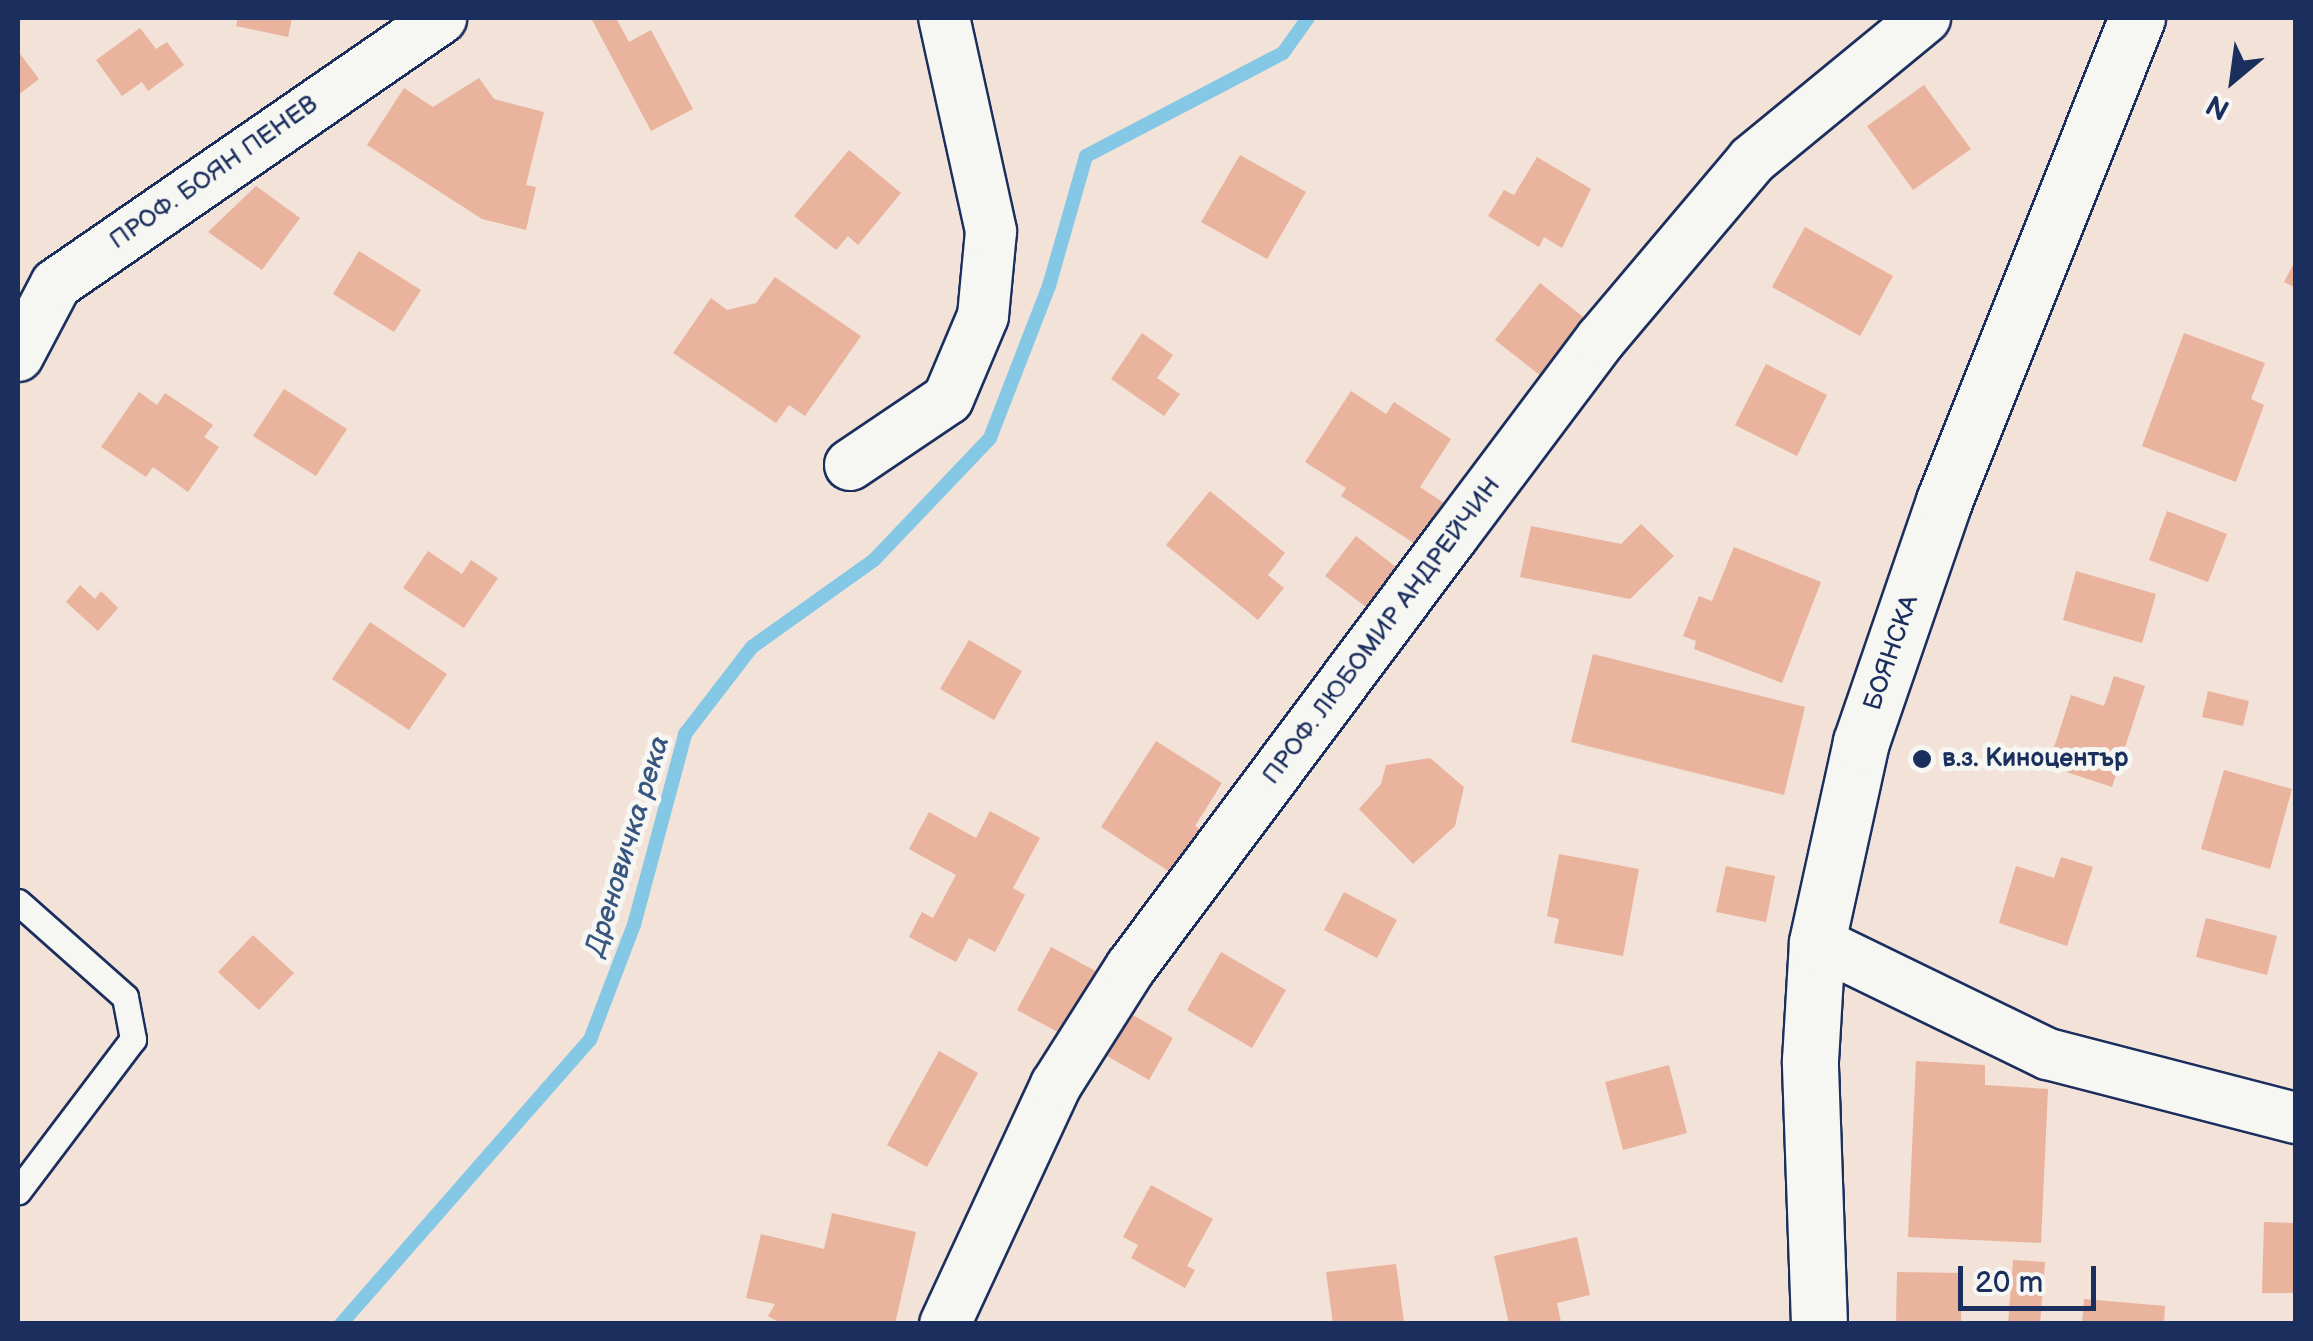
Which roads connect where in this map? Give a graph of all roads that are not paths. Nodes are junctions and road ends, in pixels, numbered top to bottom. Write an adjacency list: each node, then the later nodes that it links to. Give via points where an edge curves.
1 (441, 18): 5 (street, ПРОФ. БОЯН ПЕНЕВ)
2 (944, 18): 7 (street, via 991,231 983,316 948,399)
3 (1926, 18): 12 (street, ПРОФ. ЛЮБОМИР АНДРЕЙЧИН, via 1752,160 1601,339 1464,521 1132,967 1056,1085)
4 (2138, 18): 9 (main road, БОЯНСКА, via 1944,501 1862,742)
5 (37, 288): 6 (street, ПРОФ. БОЯН ПЕНЕВ)
6 (18, 356)
7 (850, 466)
8 (18, 902): 11 (lane, via 125,997 133,1040)
9 (1817, 942): 10 (street, via 2048,1054); 13 (main road, БОЯНСКА, via 1810,1060)
10 (2296, 1118)
11 (18, 1191)
12 (944, 1324)
13 (1819, 1324)

